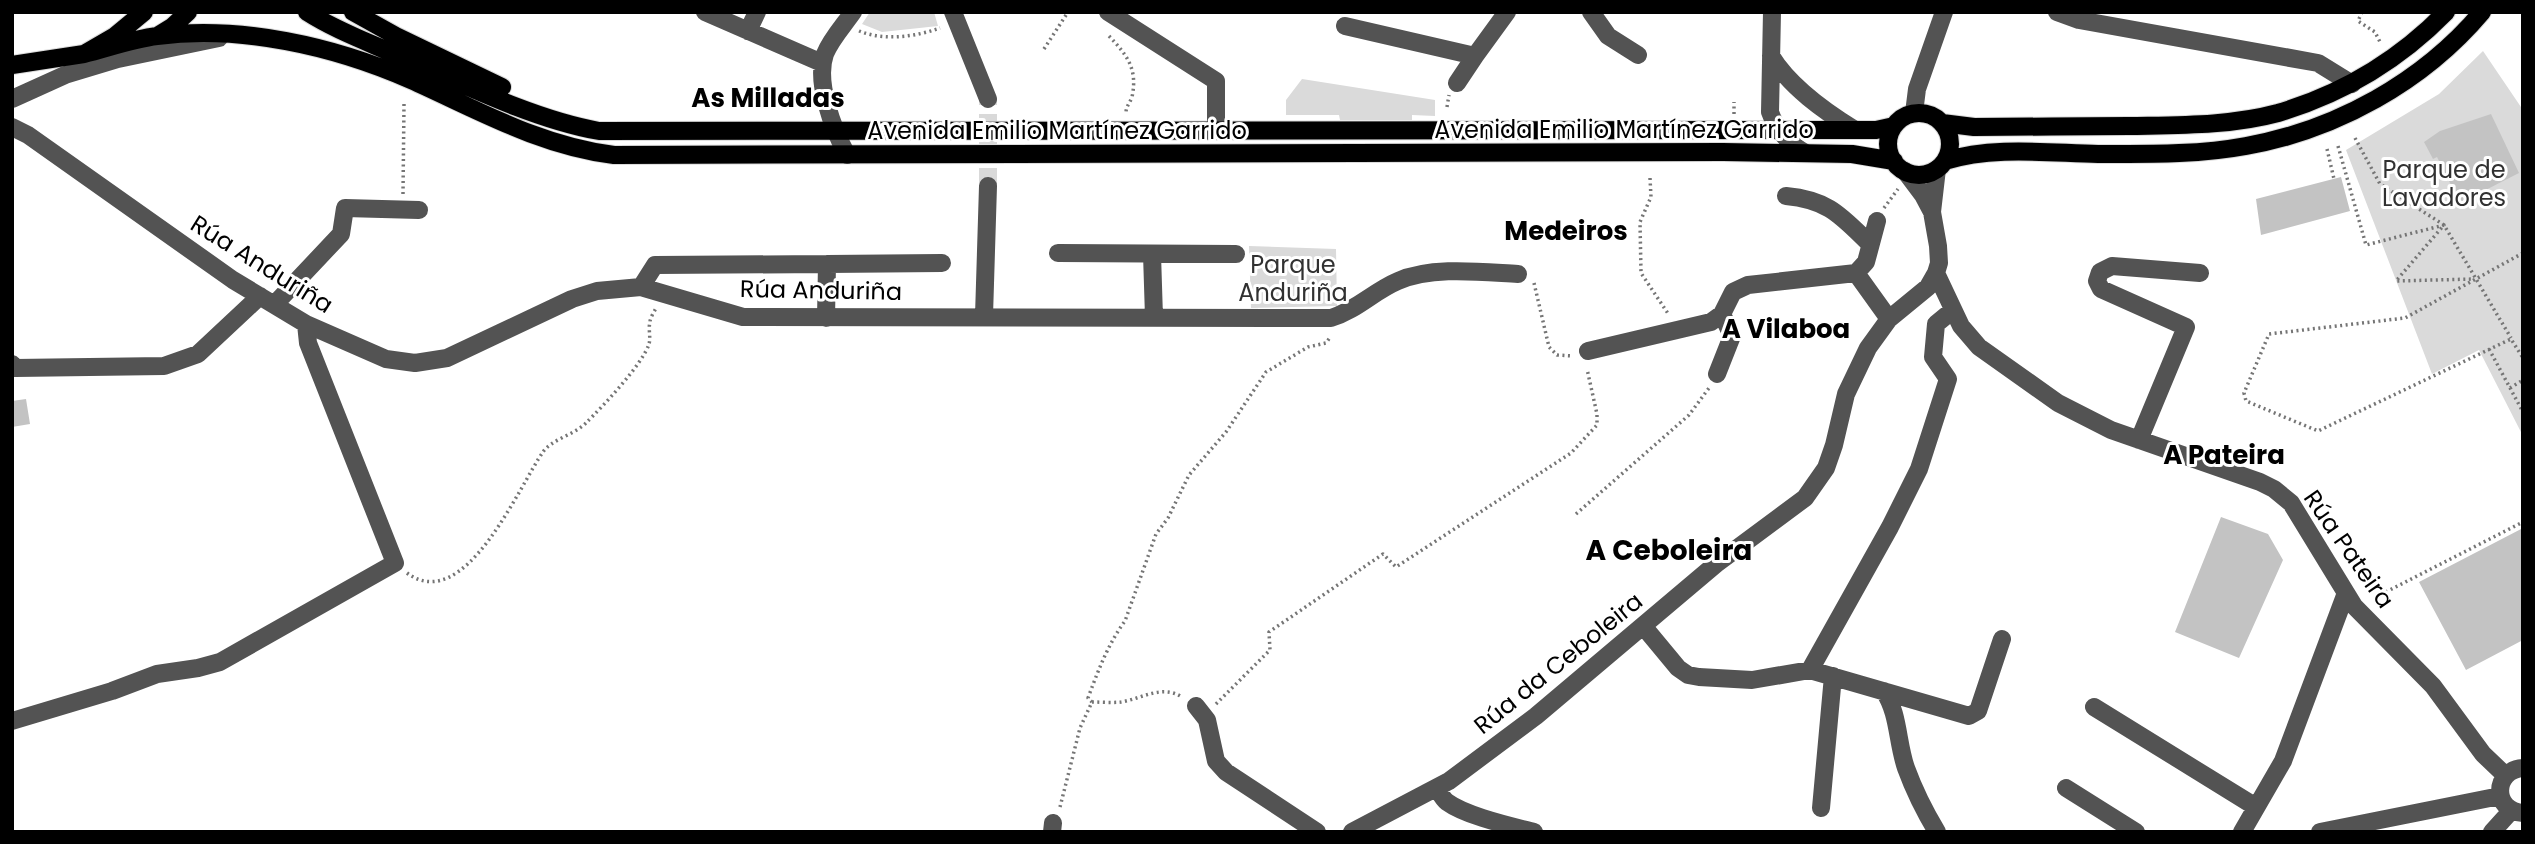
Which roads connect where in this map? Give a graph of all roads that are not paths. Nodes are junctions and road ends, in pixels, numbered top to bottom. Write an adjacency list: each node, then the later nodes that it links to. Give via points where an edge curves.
1 (145, 12): 21 (main road)
2 (188, 12): 19 (main road)
3 (307, 12): 41 (main road, via 539,114 580,128)
4 (353, 12): 41 (main road, via 542,106)
5 (705, 12): 18 (street)
6 (757, 12): 18 (street)
7 (1108, 12): 38 (street, via 1216,81)
8 (1507, 12): 24 (street)
9 (1591, 12): 22 (street, via 1608,36)
10 (1772, 12): 23 (street)
11 (1944, 12): 32 (street, via 1917,89)
12 (2057, 12): 28 (street, via 2079,20 2318,63)
13 (2445, 12): 28 (main road, via 2387,62)
14 (2482, 12): 44 (main road, via 2459,39 2388,91 2333,122 2291,134 2201,151 1991,153)
15 (849, 18): 25 (street)
16 (955, 18): 30 (street)
17 (1345, 26): 24 (street)
18 (748, 31): 25 (street)
19 (156, 36): 20 (main road, Avenida Emilio Martínez Garrido); 21 (main road)
20 (241, 36): 29 (street, via 118,59 65,75); 43 (main road, Avenida Emilio Martínez Garrido, via 338,53 538,138 584,152)
21 (85, 54): 26 (main road)
22 (1638, 55)
23 (1771, 55): 31 (street); 39 (street, via 1790,80)
24 (1475, 56): 27 (street)
25 (822, 63): 37 (street, via 823,88)
26 (12, 65)
27 (1457, 83)
28 (2352, 84): 33 (main road, via 2277,113 2240,120 2035,127)
29 (20, 96): 40 (street, Rúa Anduriña)
30 (988, 99)
31 (1770, 112): 35 (street); 36 (street)
32 (1914, 113): 33 (main road); 34 (main road)
33 (1942, 123): 44 (main road, via 1950,142)
34 (1894, 126): 39 (main road, Avenida Emilio Martínez Garrido); 45 (main road, via 1888,144)
35 (1756, 129): 36 (main road, Avenida Emilio Martínez Garrido); 38 (main road, Avenida Emilio Martínez Garrido)
36 (1779, 129): 39 (main road, Avenida Emilio Martínez Garrido); 42 (street)
37 (836, 130): 38 (main road, Avenida Emilio Martínez Garrido); 41 (main road, Avenida Emilio Martínez Garrido); 43 (street)
38 (1216, 130)
39 (1855, 130)
40 (20, 131): 62 (street, Rúa Anduriña)
41 (623, 132)
42 (1805, 153): 43 (main road, Avenida Emilio Martínez Garrido); 45 (main road, Avenida Emilio Martínez Garrido, via 1852,153)
43 (847, 155)
44 (1941, 165): 45 (main road, via 1925,174); 49 (street, Rúa Pateira)
45 (1899, 173): 49 (street, Rúa Pateira, via 1923,195)
46 (988, 186): 65 (street)
47 (1786, 197): 51 (street, via 1834,209)
48 (411, 210): 62 (street, via 345,208 341,234)
49 (1932, 212): 58 (street, Rúa Pateira, via 1938,246)
50 (1877, 221): 51 (street)
51 (1870, 244): 57 (street, via 1866,262)
52 (1058, 253): 53 (street)
53 (1152, 254): 54 (street); 66 (street)
54 (1236, 254)
55 (942, 263): 56 (street)
56 (827, 264): 61 (street, via 655,265); 67 (street)
57 (1856, 273): 64 (street, via 1748,285 1733,292); 68 (street)
58 (1936, 273): 63 (street, Rúa Pateira); 68 (street, Rúa da Ceboleira, via 1921,294)
59 (2200, 273): 73 (street, via 2112,266 2100,272 2097,281 2101,289 2186,327)
60 (1525, 278): 66 (street, Rúa Anduriña, via 1445,271 1399,280 1348,313 1332,318)
61 (641, 287): 67 (street, Rúa Anduriña, via 743,317); 69 (street, Rúa Anduriña, via 572,299 447,358 415,363 386,359)
62 (267, 301): 69 (street, Rúa Anduriña); 71 (street, via 198,354 164,366 15,368)
63 (1952, 310): 73 (street, Rúa Pateira, via 1979,347 2058,403); 77 (street, via 1936,324 1933,357 1948,379 1919,469)
64 (1722, 314): 70 (street, via 1711,322); 72 (street, via 1732,336)
65 (984, 316): 66 (street, Rúa Anduriña); 67 (street, Rúa Anduriña)
66 (1154, 317)
67 (826, 318)
68 (1889, 319): 75 (street, Rúa da Ceboleira, via 1867,348 1852,379 1826,468 1805,498 1716,564)
69 (306, 324): 82 (street, via 308,343 394,563 220,662 157,674)
70 (1586, 352)
71 (12, 364)
72 (1717, 374)
73 (2139, 440): 74 (street, Rúa Pateira, via 2274,489 2291,503)
74 (2346, 593): 84 (street, Rúa Pateira, via 2372,627 2433,686 2483,754); 88 (street, via 2283,761)
75 (1643, 627): 77 (street, via 1688,675 1752,680); 85 (street, Rúa da Ceboleira, via 1536,716)
76 (2002, 639): 79 (street, via 1978,711 1969,716)
77 (1810, 670): 78 (street)
78 (1833, 676): 79 (street); 89 (street)
79 (1884, 691): 91 (street, via 1893,704 1906,767)
80 (2094, 707): 88 (street)
81 (1201, 713): 92 (street, via 1216,761 1226,772)
82 (12, 721)
83 (2523, 768): 84 (street)
84 (2505, 775): 87 (street)
85 (1437, 788): 93 (street, Rúa da Ceboleira); 94 (street, via 1445,801 1459,808)
86 (2066, 788): 95 (street)
87 (2500, 796): 90 (street); 97 (street)
88 (2256, 807): 96 (street)
89 (1821, 808)
90 (2517, 812): 98 (street)
91 (1932, 830)
92 (1317, 832)
93 (1352, 832)
94 (1534, 832)
95 (2136, 832)
96 (2242, 832)
97 (2320, 832)
98 (2492, 832)

